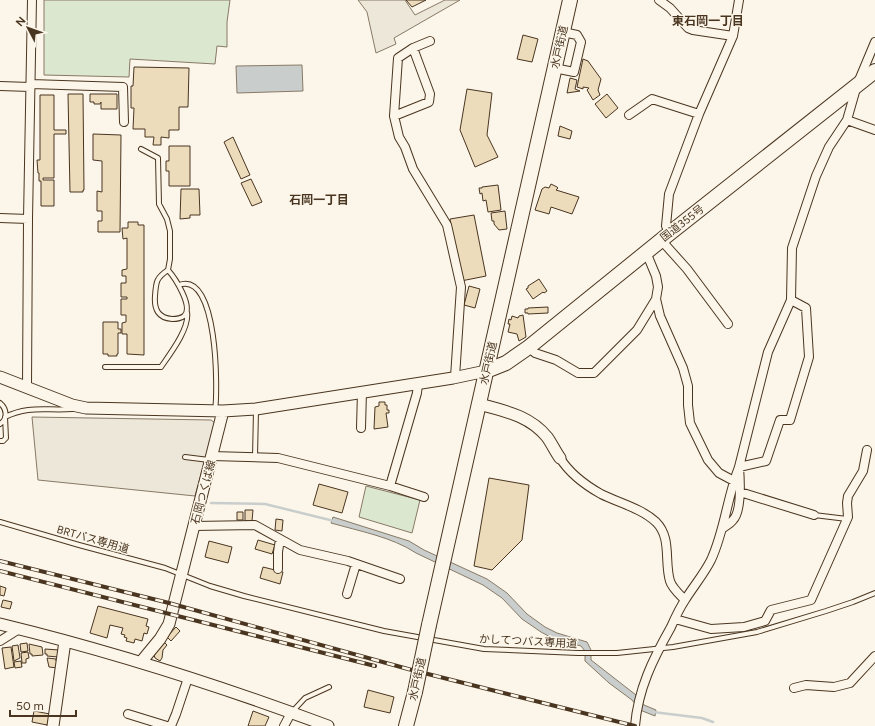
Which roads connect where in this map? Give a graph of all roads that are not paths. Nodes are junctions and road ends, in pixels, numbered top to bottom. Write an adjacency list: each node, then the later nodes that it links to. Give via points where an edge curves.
1 (32, 0): 12 (street)
2 (570, 0): 5 (highway, 水戸街道)
3 (659, 0): 6 (street, via 688,28)
4 (739, 0): 6 (street)
5 (563, 32): 10 (highway, 水戸街道); 10 (street, via 577,35 581,42 574,72)
6 (733, 36): 15 (street)
7 (430, 41): 9 (street)
8 (875, 42): 14 (street)
9 (413, 48): 17 (street, via 398,58); 17 (street, via 430,94 429,102)
10 (554, 68): 34 (highway, 水戸街道)
11 (875, 71): 14 (highway, 国道355号)
12 (30, 85): 13 (street); 19 (street, via 123,87); 23 (street)
13 (0, 86)
14 (857, 86): 18 (street); 24 (highway, 国道355号)
15 (699, 114): 16 (street, via 652,99); 24 (street, via 669,194)
16 (629, 115)
17 (394, 116): 36 (street, via 399,138 413,169 447,225 461,287)
18 (848, 120): 20 (street); 29 (street, via 829,147 816,176 792,248)
19 (124, 122)
20 (875, 130)
21 (141, 149): 26 (lane, via 158,158 159,204 170,231)
22 (0, 218): 23 (street)
23 (28, 218): 38 (street)
24 (665, 236): 25 (highway, 国道355号); 31 (street)
25 (646, 252): 28 (street, via 656,276); 32 (highway, 国道355号)
26 (168, 270): 27 (lane); 30 (lane, via 156,281 154,302 158,314 178,319 184,317)
27 (179, 285): 30 (lane); 44 (lane, via 196,287 210,314)
28 (656, 299): 32 (street, via 637,330 594,373 578,373 556,360 535,353); 55 (street, via 660,316 683,368 688,386 692,428 708,460 719,473)
29 (791, 300): 54 (street, via 768,352); 54 (street, via 806,308 809,357 790,420 780,420 766,461)
30 (187, 312): 33 (lane, via 187,323 161,368)
31 (728, 324)
32 (529, 347): 34 (highway, 国道355号, via 506,363)
33 (105, 367)
34 (486, 371): 36 (main road); 41 (highway, 水戸街道)
35 (0, 377): 38 (main road)
36 (455, 377): 37 (main road)
37 (418, 383): 39 (main road); 56 (street)
38 (27, 387): 42 (main road)
39 (362, 391): 43 (main road); 47 (street)
40 (0, 403): 45 (lane, via 5,409)
41 (479, 404): 53 (main road, via 512,412 524,418 546,437); 90 (highway, 水戸街道, bridge)
42 (83, 408): 44 (main road); 45 (lane, via 22,410)
43 (256, 409): 44 (main road); 51 (lane)
44 (219, 411): 52 (main road, 石岡つくば線)
45 (6, 417): 46 (lane); 48 (lane, via 6,438)
46 (0, 424)
47 (361, 428)
48 (0, 441)
49 (867, 450): 60 (street, via 863,471 848,496)
50 (185, 457): 52 (lane)
51 (255, 457): 52 (street); 56 (street, via 278,458)
52 (212, 458): 62 (main road, 石岡つくば線)
53 (560, 458): 71 (street, via 566,468 585,484 643,513 656,523 666,540 670,581)
54 (739, 467): 55 (street); 57 (street)
55 (734, 481): 63 (street)
56 (390, 486): 58 (street)
57 (740, 492): 59 (street); 63 (street, via 737,514 734,520)
58 (424, 497)
59 (814, 515): 60 (lane)
60 (847, 520): 72 (street, via 811,600 771,610 765,621 744,627 711,628)
61 (0, 522): 67 (lane, BRTバス専用道)
62 (194, 526): 64 (street, via 255,525); 67 (main road, 石岡つくば線)
63 (723, 528): 71 (street, via 710,561)
64 (280, 539): 65 (street, via 300,550); 66 (street)
65 (356, 564): 68 (street); 70 (street)
66 (278, 569)
67 (181, 574): 77 (lane, かしてつバス専用道, via 244,596 384,631 465,647 518,652 578,653 616,653); 79 (main road, 石岡つくば線, via 167,628)
68 (400, 579)
69 (875, 593): 77 (lane, かしてつバス専用道, via 757,632)
70 (348, 594)
71 (685, 600): 72 (street)
72 (674, 619): 77 (street)
73 (0, 624): 74 (main road)
74 (19, 629): 75 (street); 76 (main road)
75 (0, 641)
76 (65, 641): 79 (main road); 85 (main road)
77 (659, 648): 91 (street, via 639,696)
78 (875, 656): 82 (street, via 850,683 834,687 806,685)
79 (141, 662): 80 (main road)
80 (188, 678): 83 (main road); 87 (street)
81 (329, 687): 83 (lane, via 305,698)
82 (794, 688)
83 (291, 713): 88 (street); 89 (main road)
84 (128, 714): 86 (street)
85 (53, 726)
86 (167, 726)
87 (171, 726)
88 (284, 726)
89 (328, 726)
90 (406, 726)
91 (635, 726)

